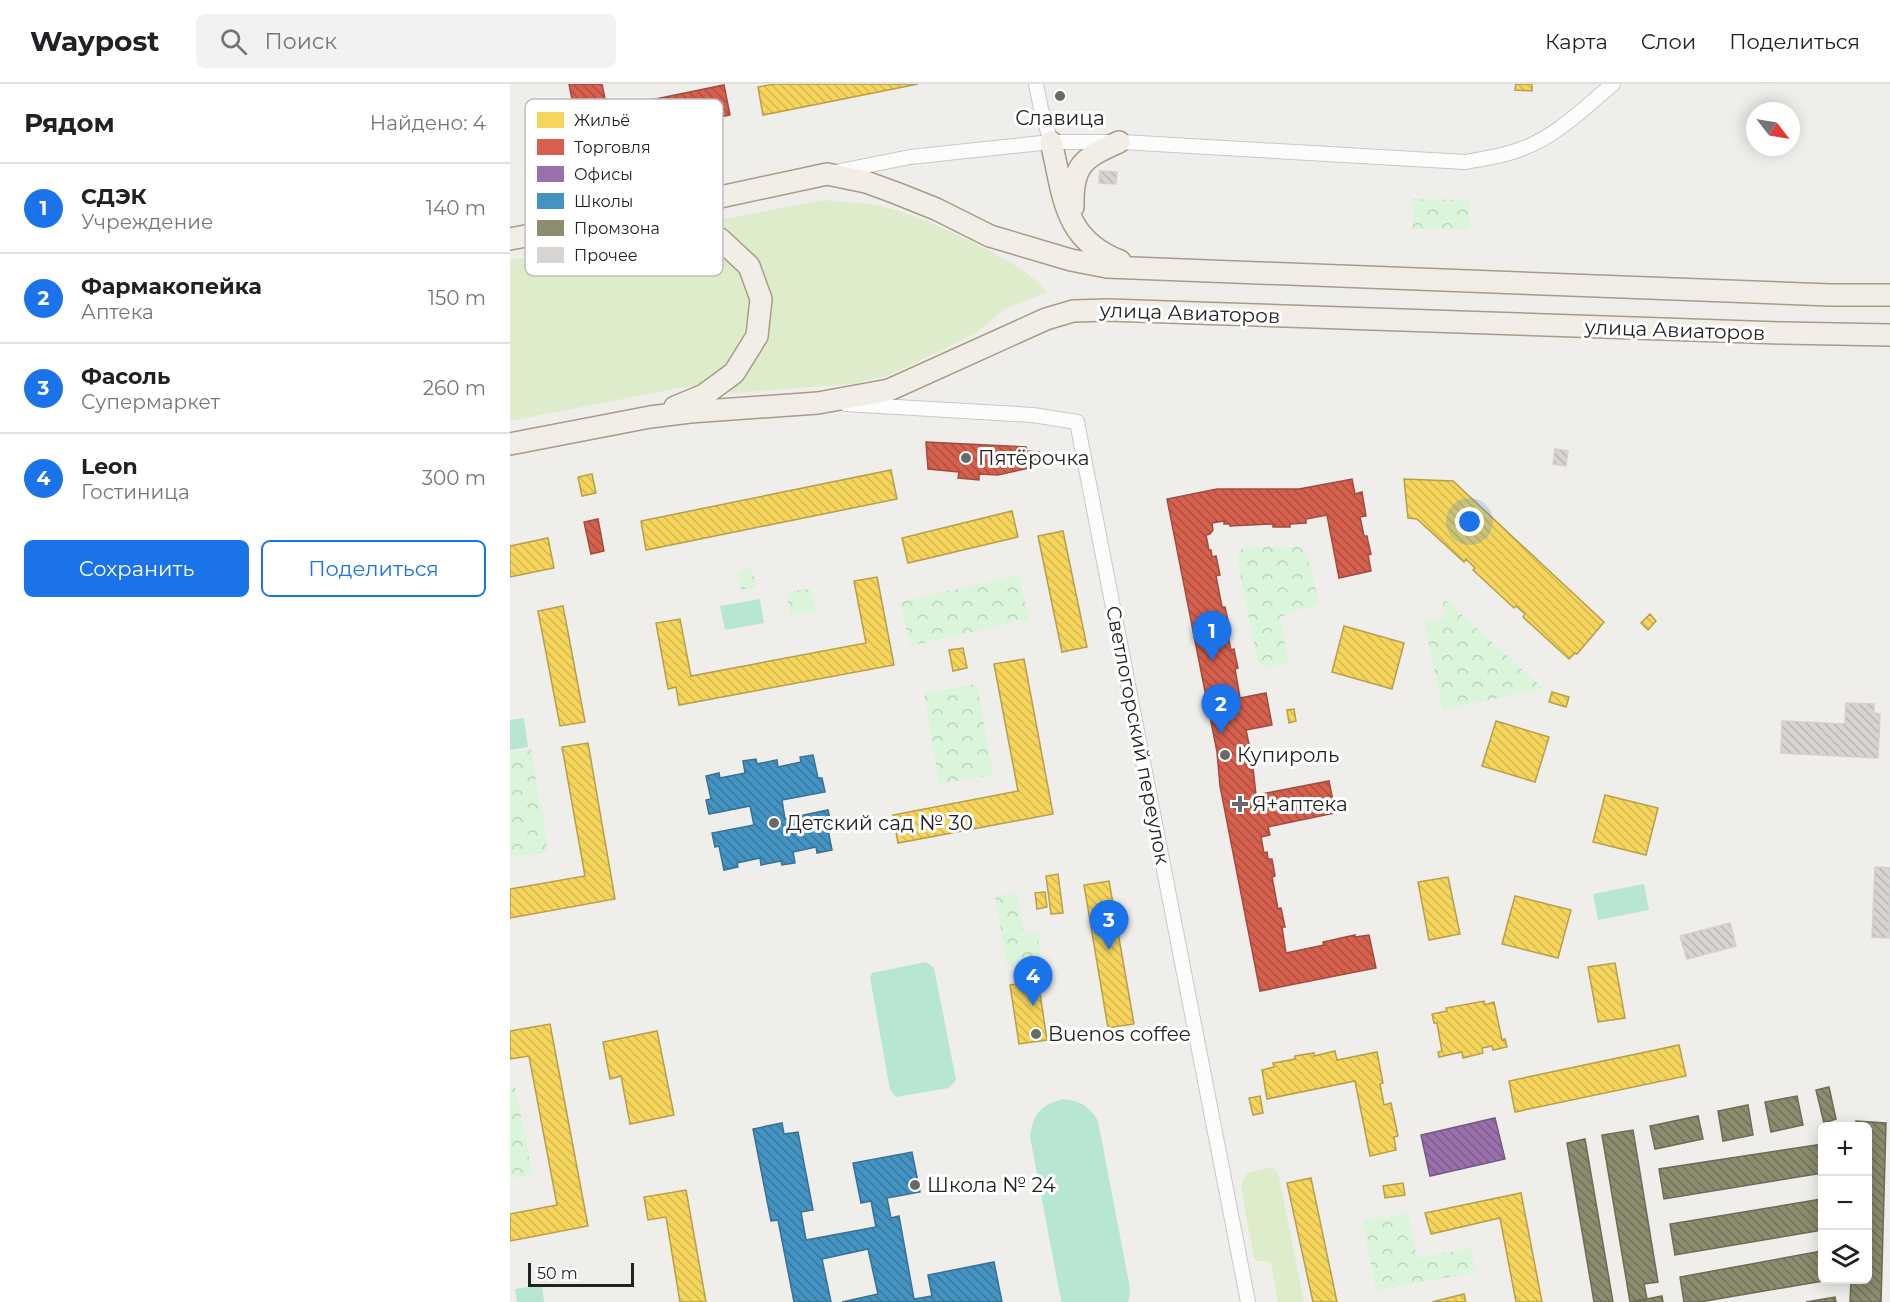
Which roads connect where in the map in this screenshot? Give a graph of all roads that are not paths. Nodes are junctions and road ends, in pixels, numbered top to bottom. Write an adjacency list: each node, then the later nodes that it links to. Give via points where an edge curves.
1 (1035, 84): 3 (street)
2 (1613, 84): 4 (street, улица Авиаторов, via 1539,141 1496,157 1465,162)
3 (1051, 142): 4 (street, улица Авиаторов); 5 (street, улица Авиаторов, via 910,157); 7 (main road, via 1065,206)
4 (1119, 142): 7 (main road, via 1083,162 1073,186)
5 (827, 174): 6 (main road, улица Авиаторов); 11 (main road, улица Авиаторов, via 866,182 936,208 990,236 1071,260)
6 (723, 196)
7 (1074, 223): 11 (main road, via 1097,251)
8 (525, 236): 9 (main road, улица Авиаторов)
9 (510, 239)
10 (723, 243): 15 (main road, via 749,266 761,299 757,336 734,373 704,395)
11 (1137, 268): 12 (main road, улица Авиаторов)
12 (1890, 295)
13 (1890, 335): 14 (main road, улица Авиаторов, via 1073,311 1046,319 890,390)
14 (818, 403): 15 (main road, улица Авиаторов); 17 (street, Светлогорский переулок, via 1033,415 1077,422)
15 (650, 417): 16 (main road, улица Авиаторов)
16 (510, 444)
17 (1248, 1302)

